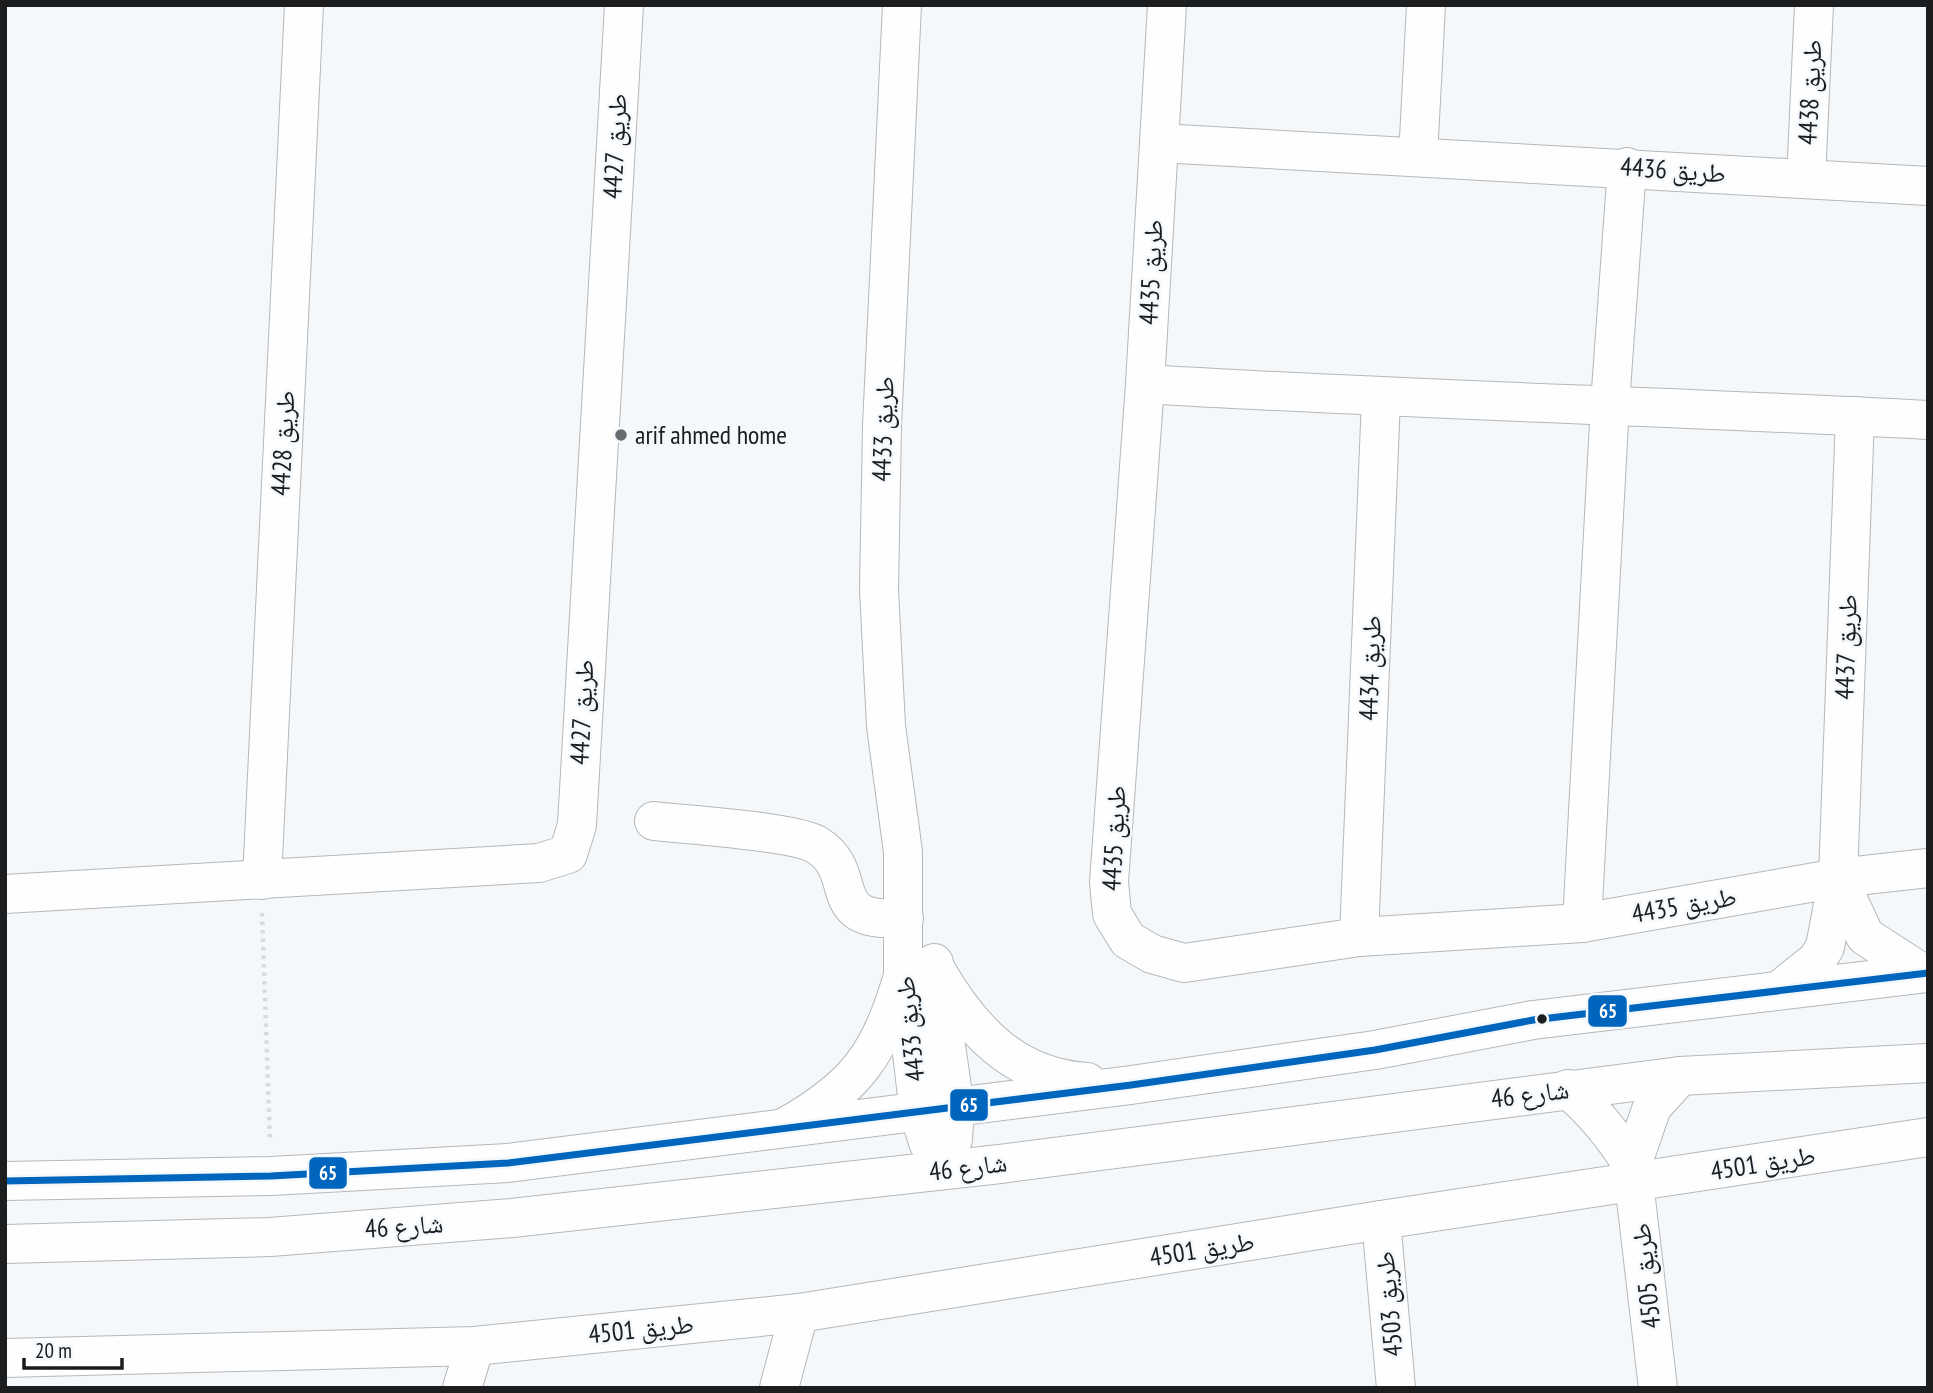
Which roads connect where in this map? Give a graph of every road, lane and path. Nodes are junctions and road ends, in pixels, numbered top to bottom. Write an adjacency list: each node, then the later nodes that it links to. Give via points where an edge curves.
1 (304, 5): 21 (street, طريق 4428)
2 (624, 5): 21 (street, طريق 4427, via 577,825 568,854 539,863)
3 (902, 5): 18 (street, طريق 4433, via 879,590 886,726)
4 (1167, 5): 7 (street, طريق 4435)
5 (1426, 5): 8 (street)
6 (1814, 5): 10 (street, طريق 4438)
7 (1159, 143): 8 (street, طريق 4436); 12 (street, طريق 4435)
8 (1418, 157): 9 (street, طريق 4436)
9 (1627, 167): 10 (street, طريق 4436); 14 (street)
10 (1806, 179): 11 (street, طريق 4436)
11 (1928, 186)
12 (1145, 384): 13 (street); 25 (street, طريق 4435, via 1109,882 1112,914 1128,940 1152,954 1184,963)
13 (1381, 399): 14 (street); 25 (street, طريق 4434)
14 (1611, 404): 15 (street); 24 (street)
15 (1855, 416): 16 (street); 20 (street, طريق 4437)
16 (1928, 420)
17 (654, 821): 23 (street, via 803,838 832,858 859,913 879,920)
18 (904, 852): 23 (street, طريق 4433); 26 (street, طريق 4433)
19 (1928, 868): 20 (street, طريق 4435)
20 (1838, 878): 24 (street, طريق 4435); 27 (street, طريق 4437, via 1865,936); 28 (street, طريق 4437, via 1825,947 1817,960)
21 (262, 880): 22 (street, طريق 4427); 38 (path)
22 (5, 894)
23 (904, 918): 26 (street, طريق 4433)
24 (1582, 923): 25 (street, طريق 4435)
25 (1359, 937)
26 (920, 973): 31 (street, via 992,1046 1034,1070 1080,1082); 33 (street, طريق 4433); 34 (street, via 860,1070 822,1106)
27 (1925, 973): 28 (street)
28 (1782, 988): 31 (street, via 1533,1020 1375,1050)
29 (1928, 1063): 30 (street, شارع 46)
30 (1680, 1076): 32 (street, شارع 46); 37 (street, طريق 4505, via 1652,1107)
31 (1131, 1085): 33 (street)
32 (1568, 1089): 36 (street, شارع 46); 37 (street, طريق 4505, via 1595,1114)
33 (937, 1111): 34 (street); 36 (street, طريق 4433, via 928,1142)
34 (777, 1131): 38 (street, via 508,1164)
35 (1928, 1137): 37 (street, طريق 4501)
36 (943, 1170): 41 (street, شارع 46, via 485,1220 271,1237)
37 (1634, 1174): 40 (street, طريق 4501); 48 (street, طريق 4505)
38 (271, 1176): 39 (street)
39 (5, 1181)
40 (1381, 1220): 42 (street, طريق 4501); 47 (street, طريق 4503)
41 (5, 1244)
42 (799, 1313): 43 (street, طريق 4501); 46 (street)
43 (475, 1346): 44 (street, طريق 4501); 45 (street)
44 (5, 1358)
45 (461, 1388)
46 (779, 1388)
47 (1396, 1388)
48 (1658, 1388)

